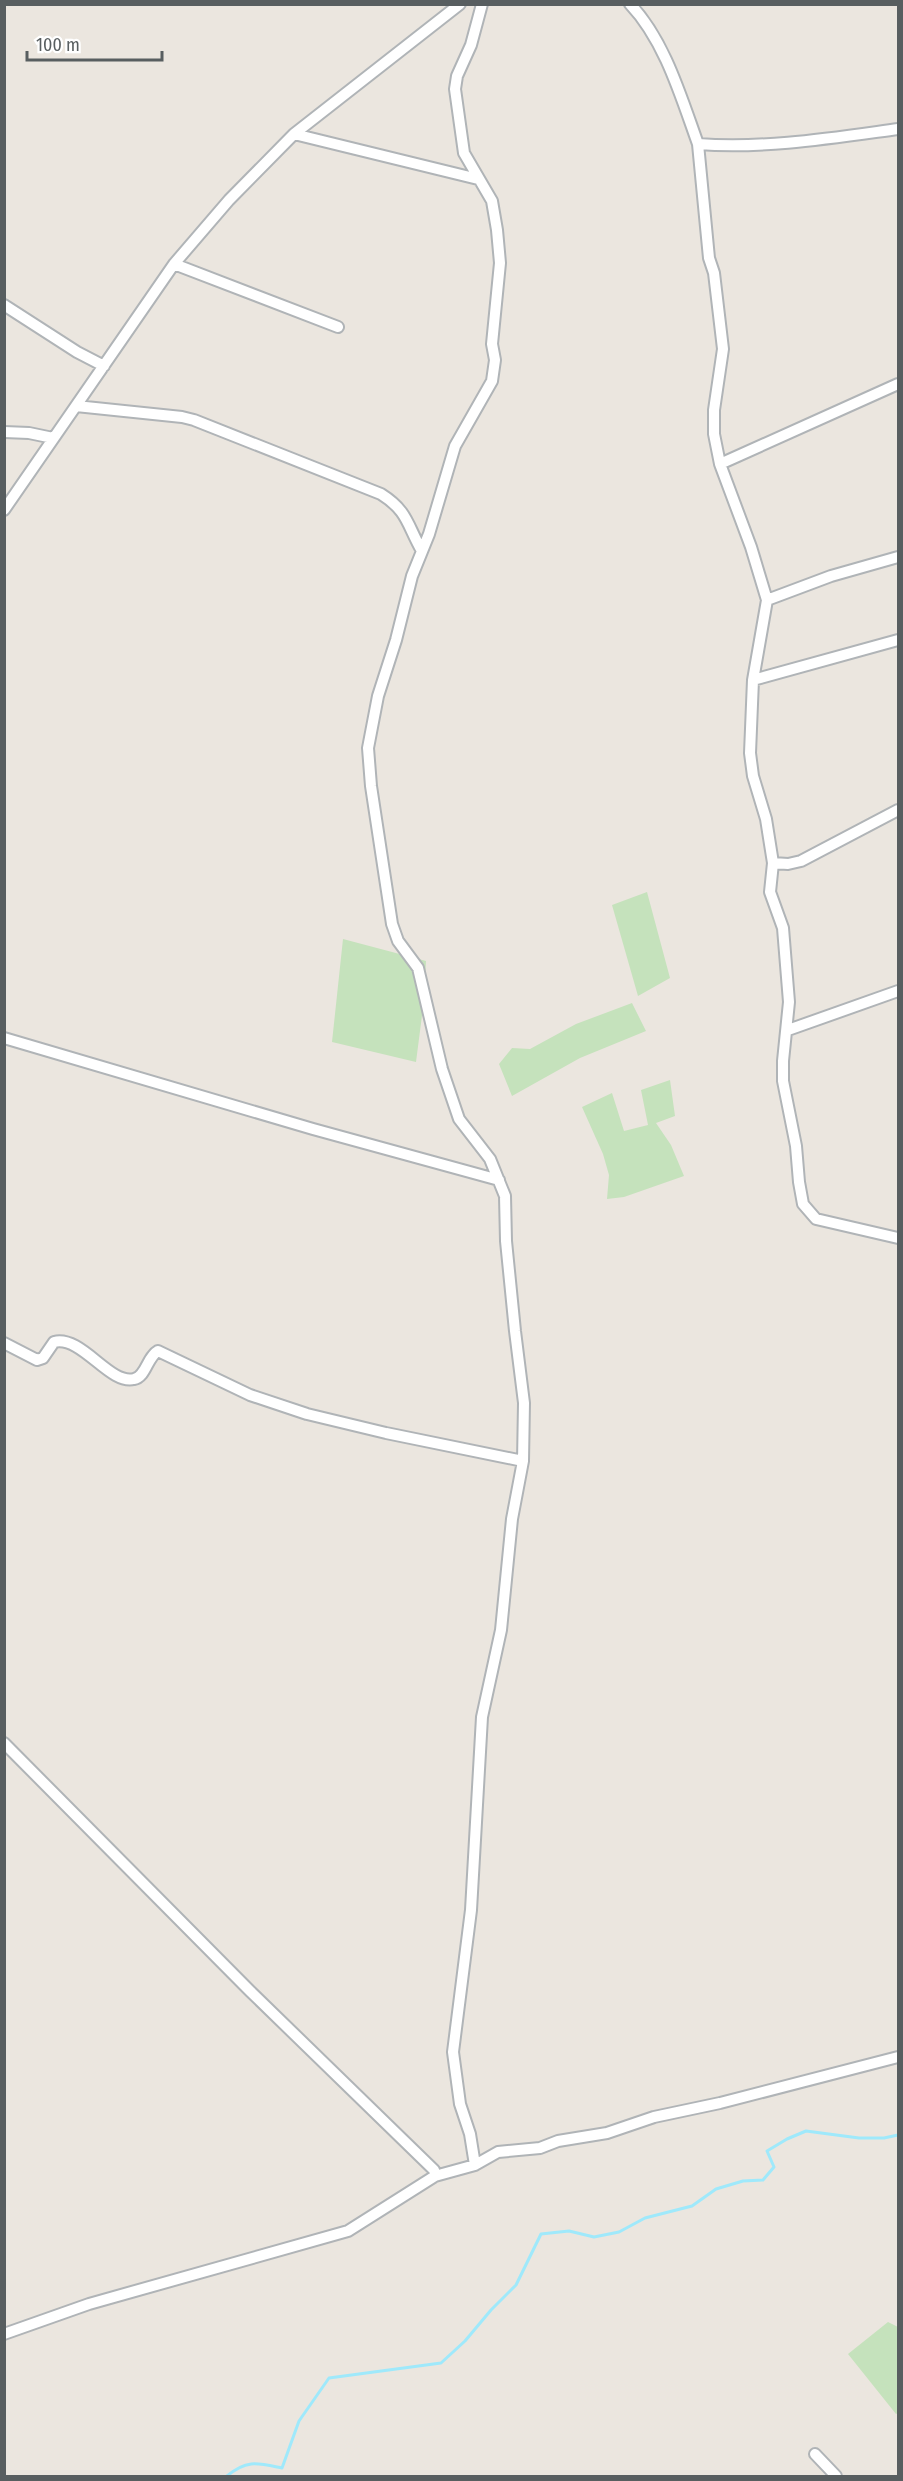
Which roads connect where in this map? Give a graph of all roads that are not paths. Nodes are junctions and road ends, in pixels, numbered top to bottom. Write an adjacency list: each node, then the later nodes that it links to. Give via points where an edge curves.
1 (460, 4): 5 (street)
2 (482, 4): 7 (street, via 455,89 464,153)
3 (630, 4): 6 (street, via 647,24 664,58)
4 (898, 129): 6 (street, via 797,142)
5 (294, 134): 7 (street); 8 (street)
6 (698, 144): 16 (street, via 723,349 714,410)
7 (478, 179): 18 (street, via 492,201 500,263 492,344 494,373 455,446)
8 (174, 264): 10 (street); 11 (street)
9 (4, 305): 11 (street)
10 (338, 327)
11 (104, 366): 13 (street)
12 (898, 384): 16 (street)
13 (76, 405): 15 (street); 18 (street, via 194,420 381,494 404,513)
14 (4, 432): 15 (street)
15 (53, 438): 17 (street)
16 (720, 464): 20 (street)
17 (4, 510)
18 (422, 551): 28 (street, via 378,696 368,748 371,786 395,932 418,968 442,1069 459,1119 490,1159)
19 (898, 557): 20 (street)
20 (767, 600): 22 (street)
21 (898, 640): 22 (street)
22 (753, 680): 24 (street, via 750,753)
23 (898, 810): 24 (street, via 801,861)
24 (773, 863): 26 (street, via 770,892 783,928)
25 (898, 991): 26 (street)
26 (788, 1030): 29 (street, via 783,1081 803,1204 816,1219)
27 (4, 1038): 28 (street)
28 (499, 1180): 31 (street, via 505,1196 510,1286 524,1403)
29 (898, 1238)
30 (4, 1343): 31 (street, via 37,1360 54,1342 61,1341 129,1379 141,1376 158,1351 250,1395 307,1414)
31 (523, 1461): 34 (street, via 512,1520 501,1630 482,1717 471,1910 453,2052 460,2104)
32 (4, 1743): 35 (street, via 434,2170)
33 (898, 2057): 34 (street, via 654,2117 608,2133 540,2148 498,2152)
34 (475, 2165): 35 (street)
35 (435, 2176): 36 (street, via 348,2231 88,2304)
36 (4, 2334)
37 (815, 2454): 38 (street)
38 (836, 2476)

